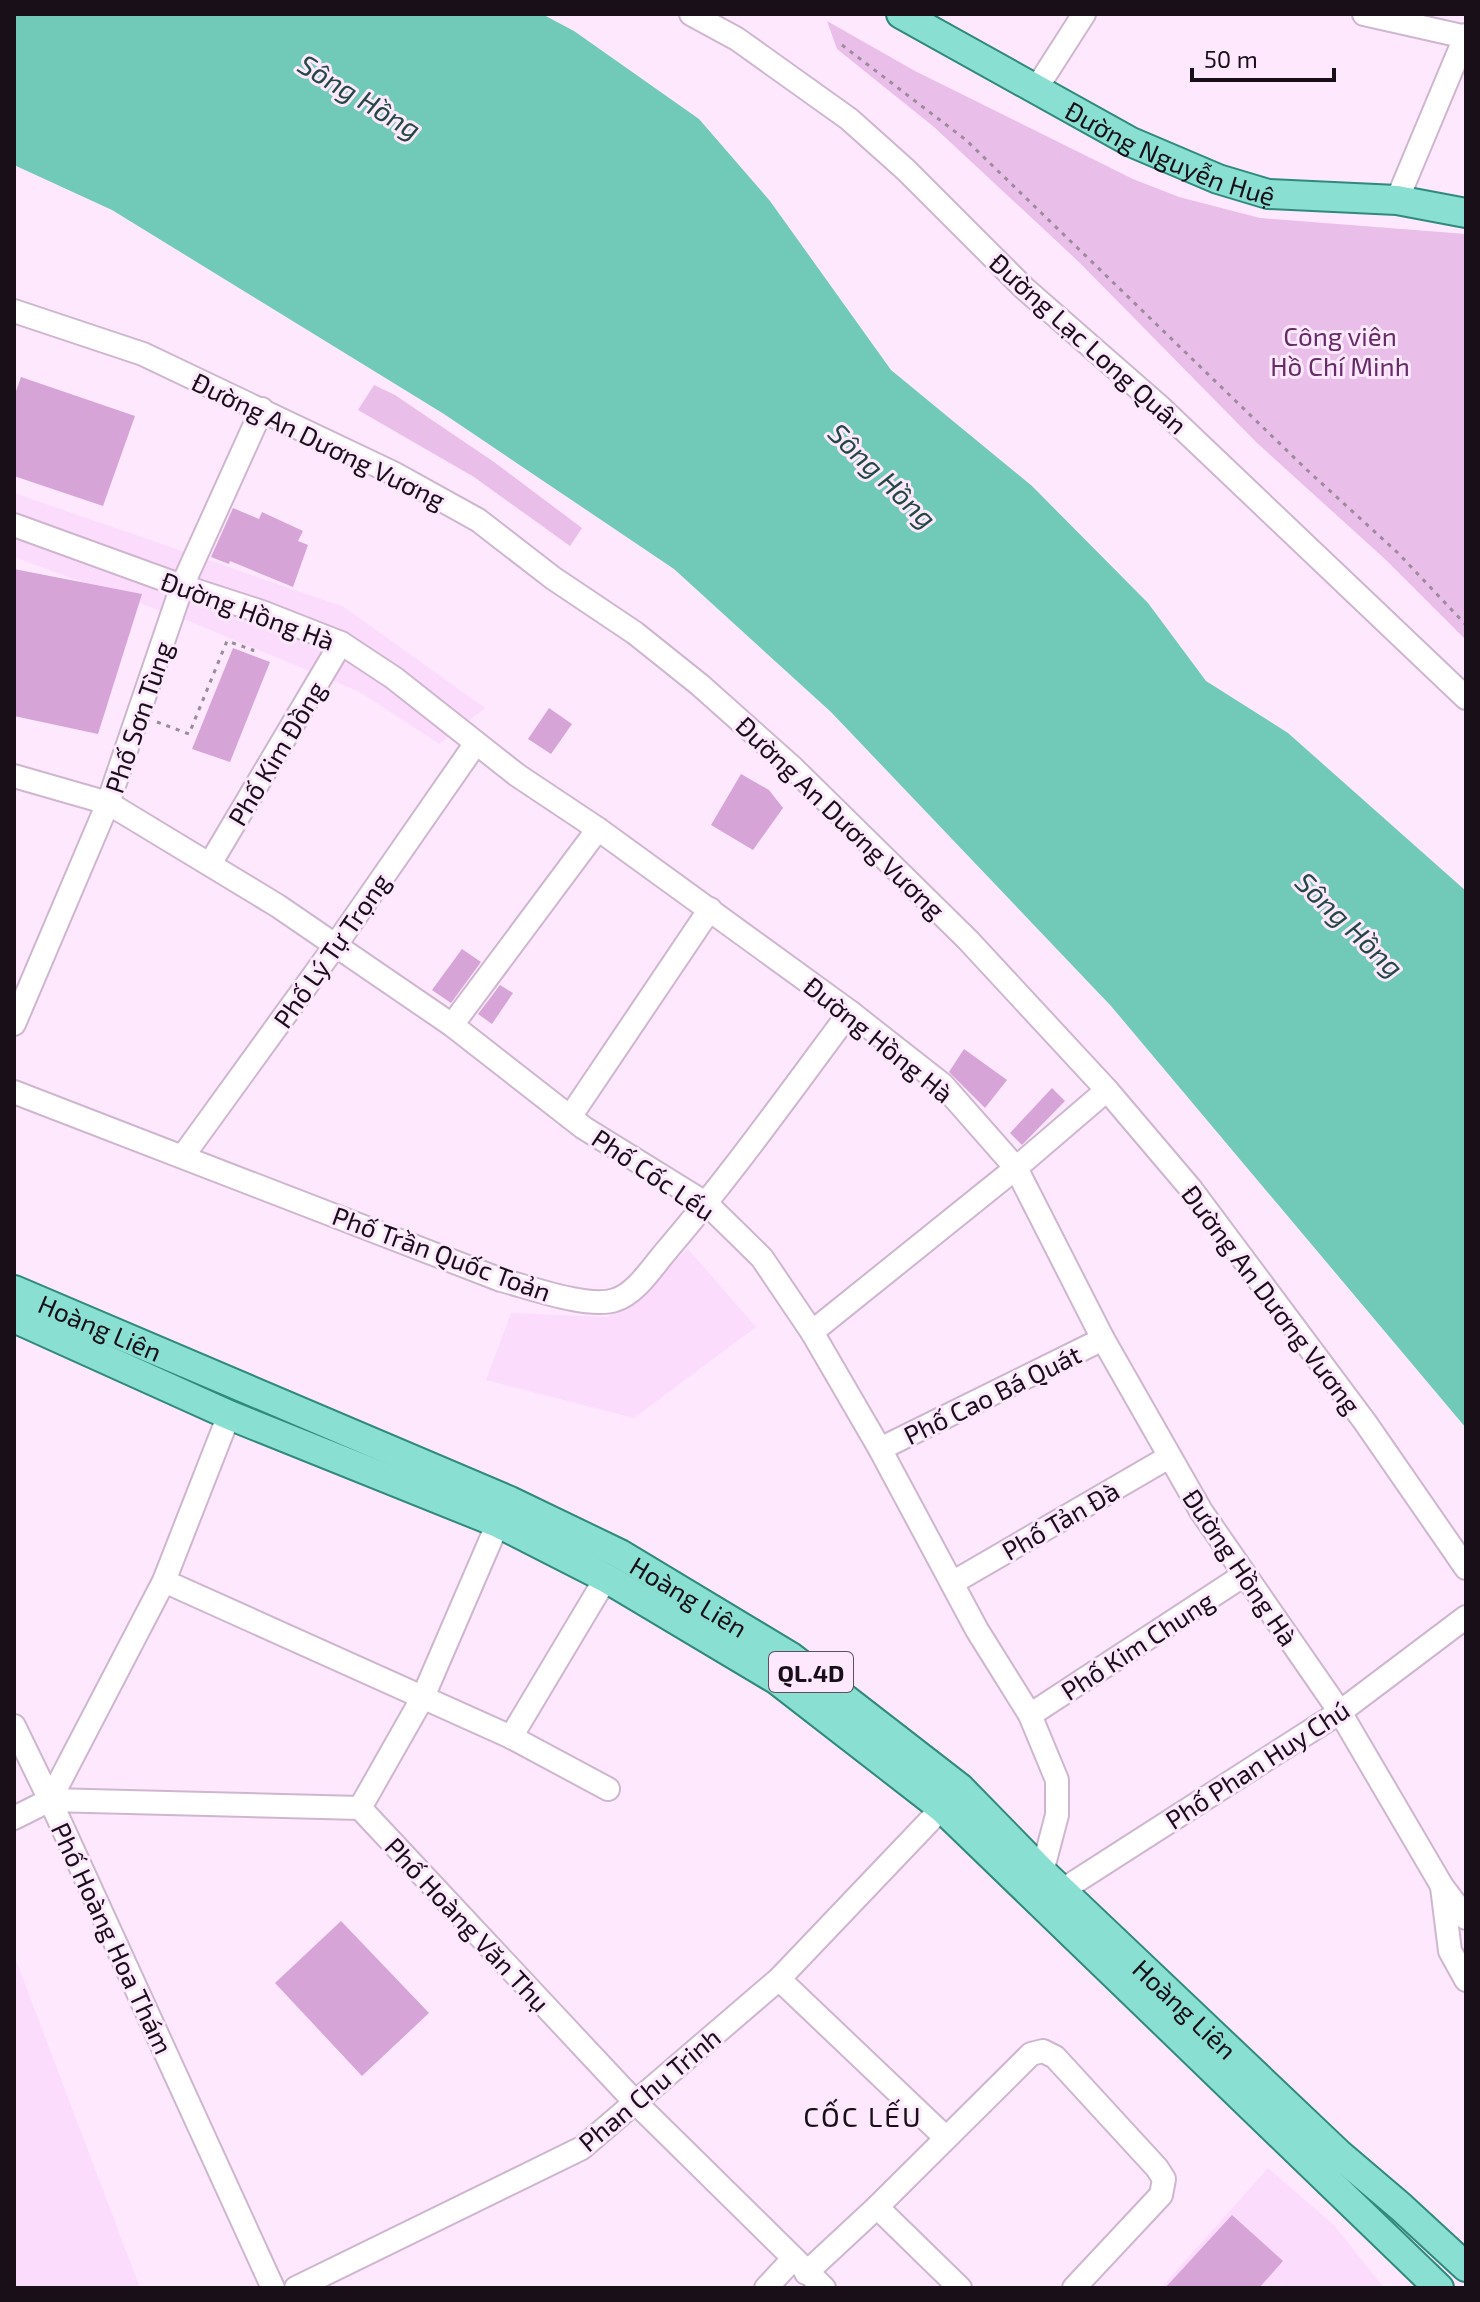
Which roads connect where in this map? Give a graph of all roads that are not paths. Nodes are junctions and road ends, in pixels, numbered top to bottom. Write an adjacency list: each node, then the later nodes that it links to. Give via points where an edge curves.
1 (691, 14): 14 (street, Đường Lạc Long Quân, via 737,39 849,119)
2 (901, 14): 6 (main road, Đường Nguyễn Huệ)
3 (1084, 14): 6 (street)
4 (1364, 14): 5 (street)
5 (1466, 37): 7 (street)
6 (1036, 89): 7 (main road, Đường Nguyễn Huệ, via 1131,142 1218,179 1268,194)
7 (1397, 200): 8 (main road, Đường Nguyễn Huệ)
8 (1466, 213)
9 (14, 311): 10 (street, Đường An Dương Vương, via 143,354)
10 (262, 409): 12 (street, Phố Sơn Tùng); 25 (street, Đường An Dương Vương, via 478,520 700,685 968,940)
11 (14, 525): 12 (street, Đường Hồng Hà)
12 (182, 586): 13 (street, Đường Hồng Hà); 17 (street, Phố Sơn Tùng)
13 (341, 643): 15 (street, Đường Hồng Hà); 19 (street, Phố Kim Đồng)
14 (1466, 698)
15 (476, 743): 18 (street, Đường Hồng Hà); 21 (street, Phố Lý Tự Trọng)
16 (14, 776): 17 (street, Phố Cốc Lếu)
17 (108, 803): 19 (street, Phố Cốc Lếu); 23 (street, Phố Sơn Tùng)
18 (598, 829): 20 (street, Đường Hồng Hà); 24 (street)
19 (210, 864): 21 (street, Phố Cốc Lếu)
20 (710, 909): 22 (street, Đường Hồng Hà); 27 (street)
21 (335, 946): 24 (street, Phố Cốc Lếu); 28 (street, Phố Lý Tự Trọng)
22 (850, 1012): 29 (street, Đường Hồng Hà, via 943,1085); 30 (street, Phố Trần Quốc Toản)
23 (14, 1024)
24 (452, 1025): 27 (street, Phố Cốc Lếu)
25 (1107, 1090): 29 (street); 40 (street, Đường An Dương Vương, via 1191,1189)
26 (14, 1092): 28 (street, Phố Trần Quốc Toản)
27 (570, 1117): 30 (street, Phố Cốc Lếu)
28 (183, 1156): 30 (street, Phố Trần Quốc Toản, via 501,1280 577,1300 614,1301 628,1293)
29 (1016, 1168): 33 (street); 34 (street, Đường Hồng Hà)
30 (707, 1204): 33 (street, Phố Cốc Lếu, via 762,1258)
31 (14, 1290): 35 (main road, Hoàng Liên / QL.4D)
32 (14, 1318): 36 (main road, Hoàng Liên / QL.4D)
33 (812, 1332): 37 (street, Phố Cốc Lếu)
34 (1103, 1339): 37 (street, Phố Cao Bá Quát); 38 (street, Đường Hồng Hà)
35 (241, 1387): 36 (main road); 39 (main road, Hoàng Liên / QL.4D)
36 (229, 1415): 39 (main road, Hoàng Liên / QL.4D); 43 (street, Phố Hoàng Hoa Thám)
37 (880, 1449): 44 (street, Phố Cốc Lếu)
38 (1169, 1457): 41 (street, Đường Hồng Hà); 44 (street, Phố Tản Đà)
39 (504, 1512): 42 (main road, Hoàng Liên / QL.4D); 46 (street); 52 (main road, Hoàng Liên / QL.4D, via 620,1554 791,1657)
40 (1466, 1568)
41 (1244, 1575): 47 (street, Đường Hồng Hà); 48 (street, Phố Kim Chung)
42 (606, 1578): 50 (street); 52 (main road, Hoàng Liên / QL.4D, via 777,1680)
43 (164, 1581): 46 (street); 53 (street, Phố Hoàng Hoa Thám)
44 (952, 1583): 48 (street, Phố Cốc Lếu)
45 (1466, 1617): 47 (street, Phố Phan Huy Chú)
46 (423, 1697): 50 (street); 54 (street)
47 (1340, 1712): 56 (street, Đường Hồng Hà); 57 (street, Phố Phan Huy Chú)
48 (1030, 1715): 57 (street, Phố Cốc Lếu, via 1057,1780 1057,1815)
49 (14, 1726): 53 (street)
50 (511, 1737): 51 (street)
51 (608, 1789)
52 (951, 1798): 57 (main road, Hoàng Liên / QL.4D); 59 (street, Phan Chu Trinh)
53 (50, 1800): 54 (street); 55 (street); 68 (street, Phố Hoàng Hoa Thám)
54 (360, 1808): 61 (street, Phố Hoàng Văn Thụ)
55 (14, 1818)
56 (1442, 1886): 58 (street, Đường Hồng Hà); 60 (street, via 1450,1951)
57 (1043, 1889): 64 (main road, Hoàng Liên / QL.4D); 65 (main road, Hoàng Liên / QL.4D)
58 (1466, 1918)
59 (779, 1979): 61 (street, Phan Chu Trinh); 62 (street)
60 (1466, 1980)
61 (636, 2103): 66 (street, Phố Hoàng Văn Thụ); 69 (street, Phan Chu Trinh, via 582,2148)
62 (945, 2137): 63 (street); 73 (street, via 1031,2054 1043,2051 1055,2057 1157,2168 1164,2179 1161,2195)
63 (877, 2207): 66 (street); 72 (street)
64 (1401, 2207): 65 (main road); 67 (main road, Hoàng Liên / QL.4D)
65 (1381, 2229): 74 (main road, Hoàng Liên / QL.4D)
66 (799, 2266): 70 (street); 71 (street, Phố Hoàng Văn Thụ)
67 (1466, 2267)
68 (273, 2288)
69 (296, 2288)
70 (766, 2288)
71 (824, 2288)
72 (960, 2288)
73 (1074, 2288)
74 (1439, 2288)

